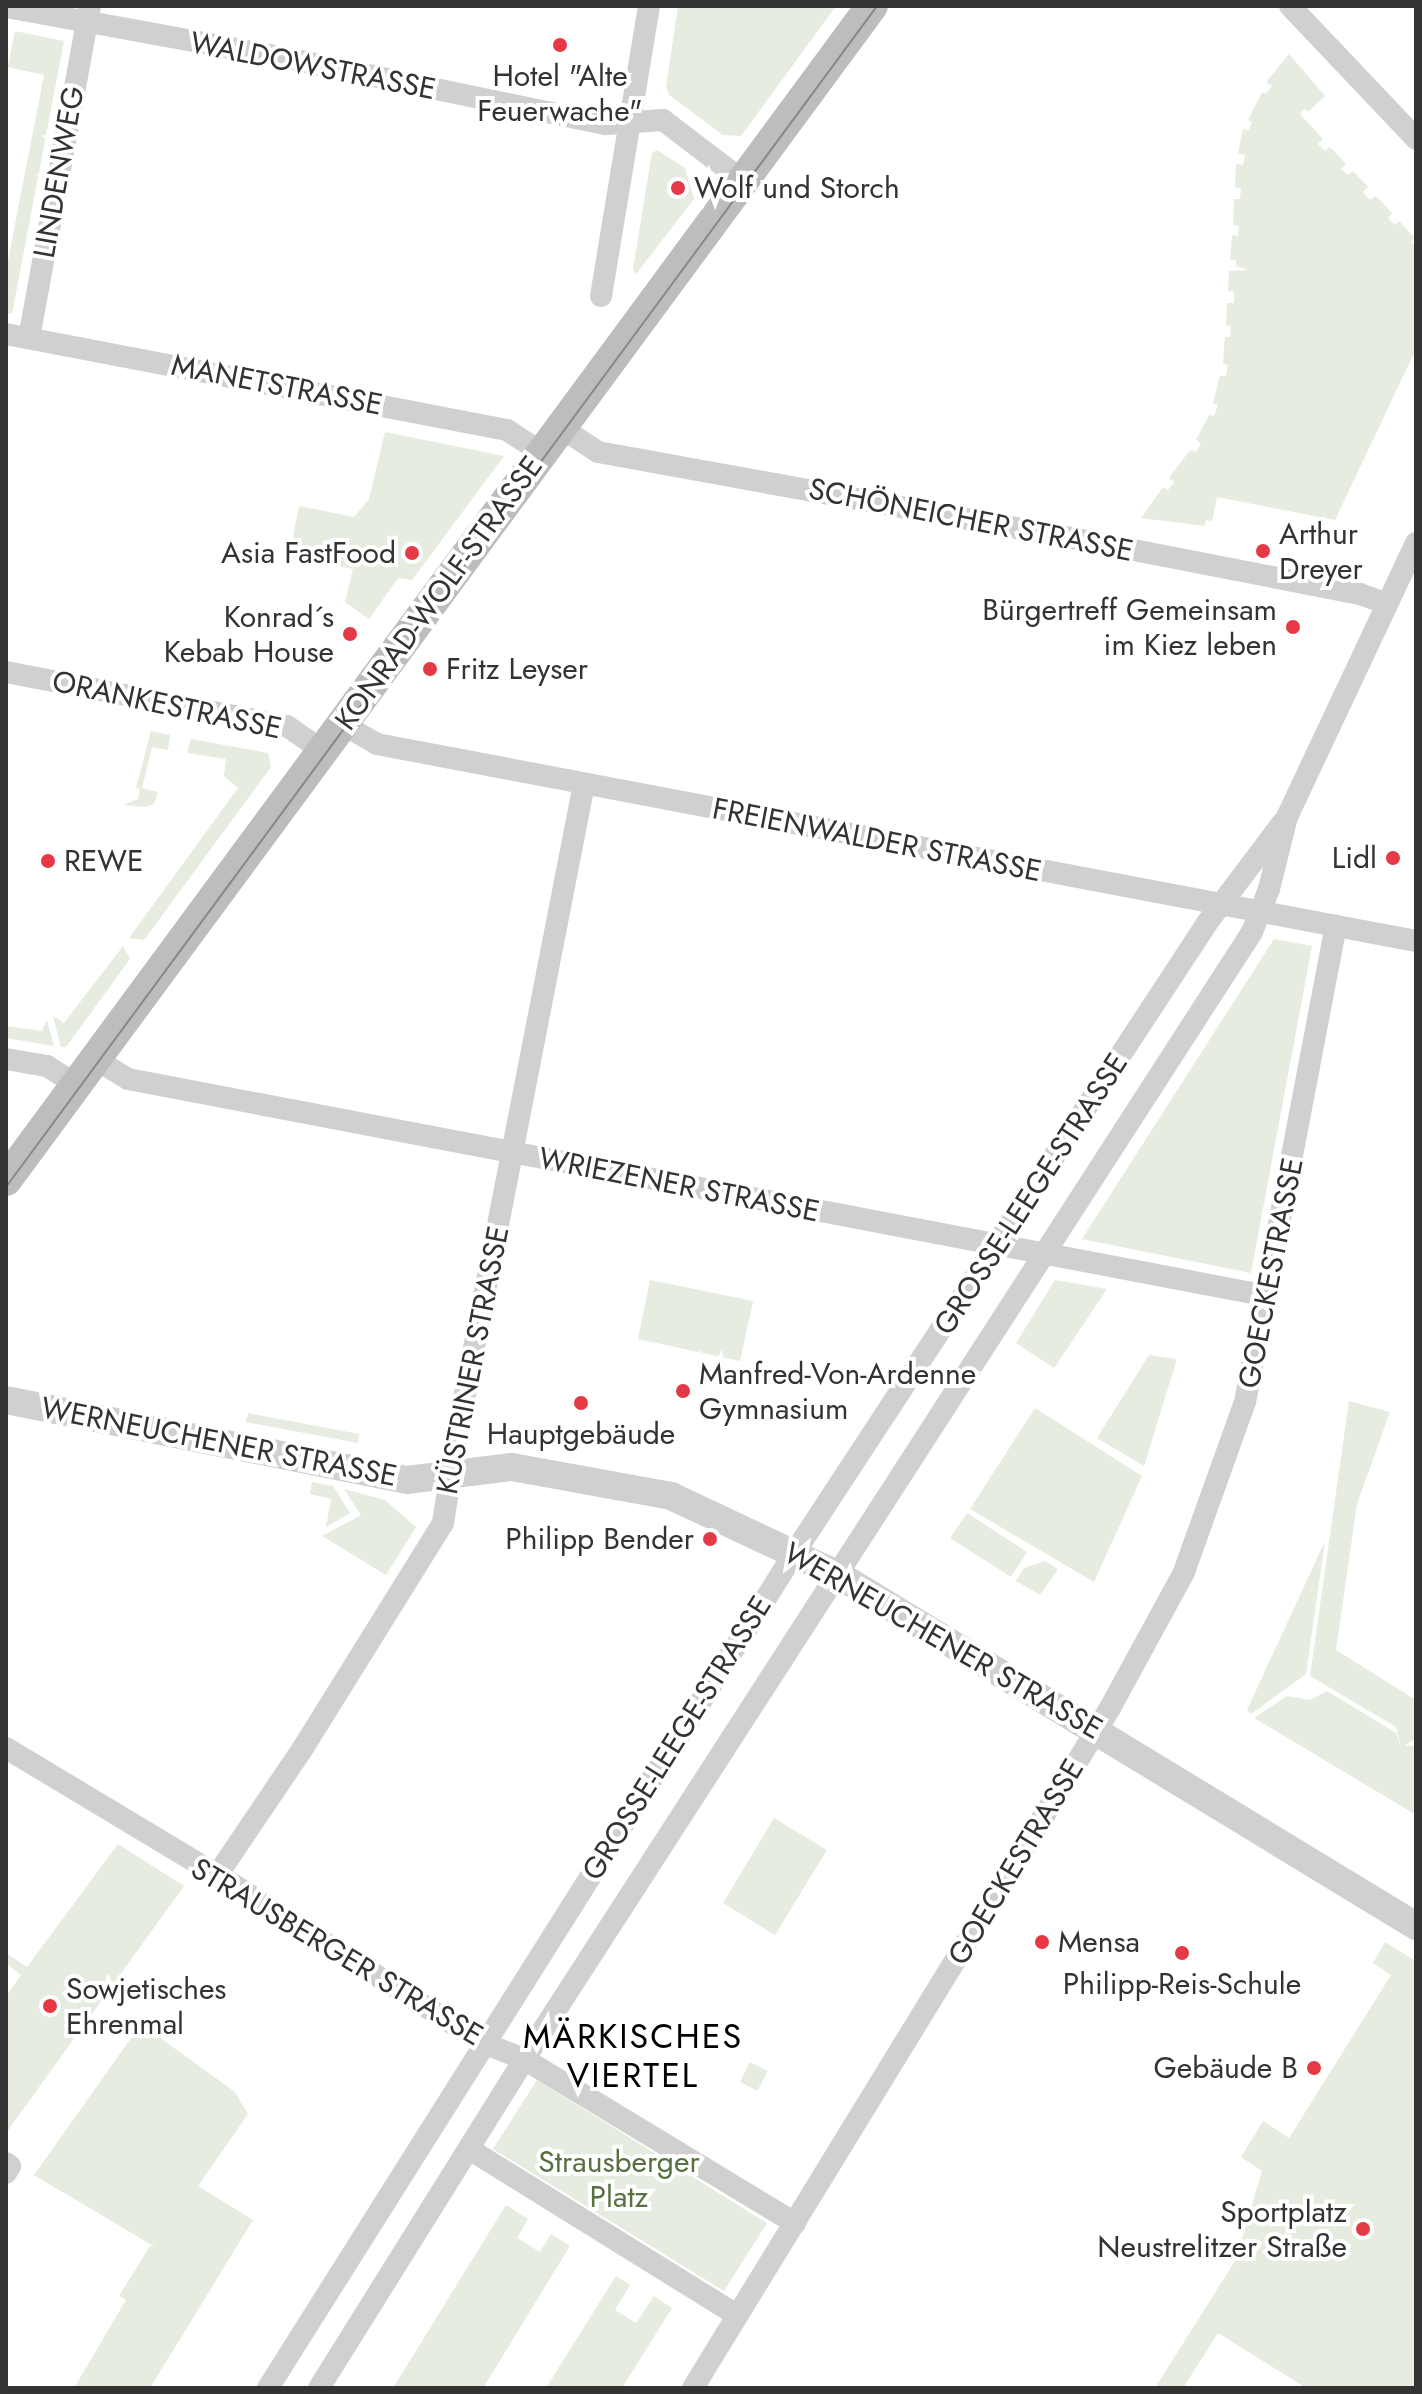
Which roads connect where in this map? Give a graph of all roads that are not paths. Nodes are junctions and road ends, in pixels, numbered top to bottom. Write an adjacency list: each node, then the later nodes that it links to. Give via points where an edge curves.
1 (649, 6): 6 (street)
2 (872, 6): 8 (main road, KONRAD-WOLF-STRASSE)
3 (1290, 6): 7 (street)
4 (6, 7): 5 (street, WALDOWSTRASSE)
5 (88, 14): 6 (street, WALDOWSTRASSE, via 606,124); 11 (street, LINDENWEG)
6 (630, 122): 8 (street, WALDOWSTRASSE, via 663,120); 9 (street)
7 (1416, 139)
8 (743, 181): 12 (main road, KONRAD-WOLF-STRASSE)
9 (601, 296)
10 (6, 334): 11 (street, MANETSTRASSE)
11 (29, 338): 12 (street, MANETSTRASSE)
12 (551, 440): 14 (street, SCHÖNEICHER STRASSE, via 1360,594); 16 (main road, KONRAD-WOLF-STRASSE)
13 (1416, 543): 14 (street, GROSSE-LEEGE-STRASSE)
14 (1387, 604): 19 (street, GROSSE-LEEGE-STRASSE)
15 (6, 672): 17 (street, ORANKESTRASSE, via 287,726)
16 (342, 724): 17 (main road, KONRAD-WOLF-STRASSE); 18 (street, FREIENWALDER STRASSE, via 377,744)
17 (323, 751): 25 (main road, KONRAD-WOLF-STRASSE)
18 (584, 784): 20 (street, FREIENWALDER STRASSE); 27 (street, KÜSTRINER STRASSE)
19 (1287, 817): 20 (street, GROSSE-LEEGE-STRASSE); 21 (street, GROSSE-LEEGE-STRASSE)
20 (1221, 906): 21 (street, FREIENWALDER STRASSE); 29 (street, GROSSE-LEEGE-STRASSE)
21 (1261, 914): 22 (street, FREIENWALDER STRASSE); 30 (street, GROSSE-LEEGE-STRASSE)
22 (1336, 926): 23 (street, FREIENWALDER STRASSE); 31 (street, GOECKESTRASSE)
23 (1416, 941)
24 (6, 1059): 26 (street, via 47,1066)
25 (95, 1059): 26 (main road, KONRAD-WOLF-STRASSE); 27 (street, WRIEZENER STRASSE, via 128,1079)
26 (76, 1085): 28 (main road, KONRAD-WOLF-STRASSE)
27 (512, 1153): 29 (street, WRIEZENER STRASSE); 33 (street, KÜSTRINER STRASSE)
28 (6, 1180)
29 (1000, 1244): 30 (street, WRIEZENER STRASSE); 34 (street, GROSSE-LEEGE-STRASSE)
30 (1045, 1253): 31 (street, WRIEZENER STRASSE); 35 (street, GROSSE-LEEGE-STRASSE)
31 (1268, 1296): 36 (street, GOECKESTRASSE, via 1245,1402 1212,1504 1160,1621)
32 (6, 1400): 33 (street, WERNEUCHENER STRASSE, via 407,1480)
33 (451, 1475): 34 (street, WERNEUCHENER STRASSE, via 512,1467 671,1496); 38 (street, KÜSTRINER STRASSE, via 443,1523 431,1545)
34 (795, 1552): 35 (street, WERNEUCHENER STRASSE); 40 (street, GROSSE-LEEGE-STRASSE)
35 (837, 1574): 36 (street, WERNEUCHENER STRASSE); 41 (street, GROSSE-LEEGE-STRASSE)
36 (1097, 1730): 39 (street, WERNEUCHENER STRASSE); 43 (street, GOECKESTRASSE)
37 (6, 1748): 38 (street, STRAUSBERGER STRASSE)
38 (216, 1877): 40 (street, STRAUSBERGER STRASSE)
39 (1416, 1926)
40 (483, 2043): 41 (street, STRAUSBERGER STRASSE); 45 (street, GROSSE-LEEGE-STRASSE)
41 (524, 2059): 42 (street, GROSSE-LEEGE-STRASSE); 43 (street, STRAUSBERGER STRASSE)
42 (469, 2149): 44 (street); 46 (street, GROSSE-LEEGE-STRASSE)
43 (795, 2223): 44 (street, GOECKESTRASSE)
44 (737, 2315): 47 (street, GOECKESTRASSE)
45 (268, 2388)
46 (319, 2388)
47 (693, 2388)

